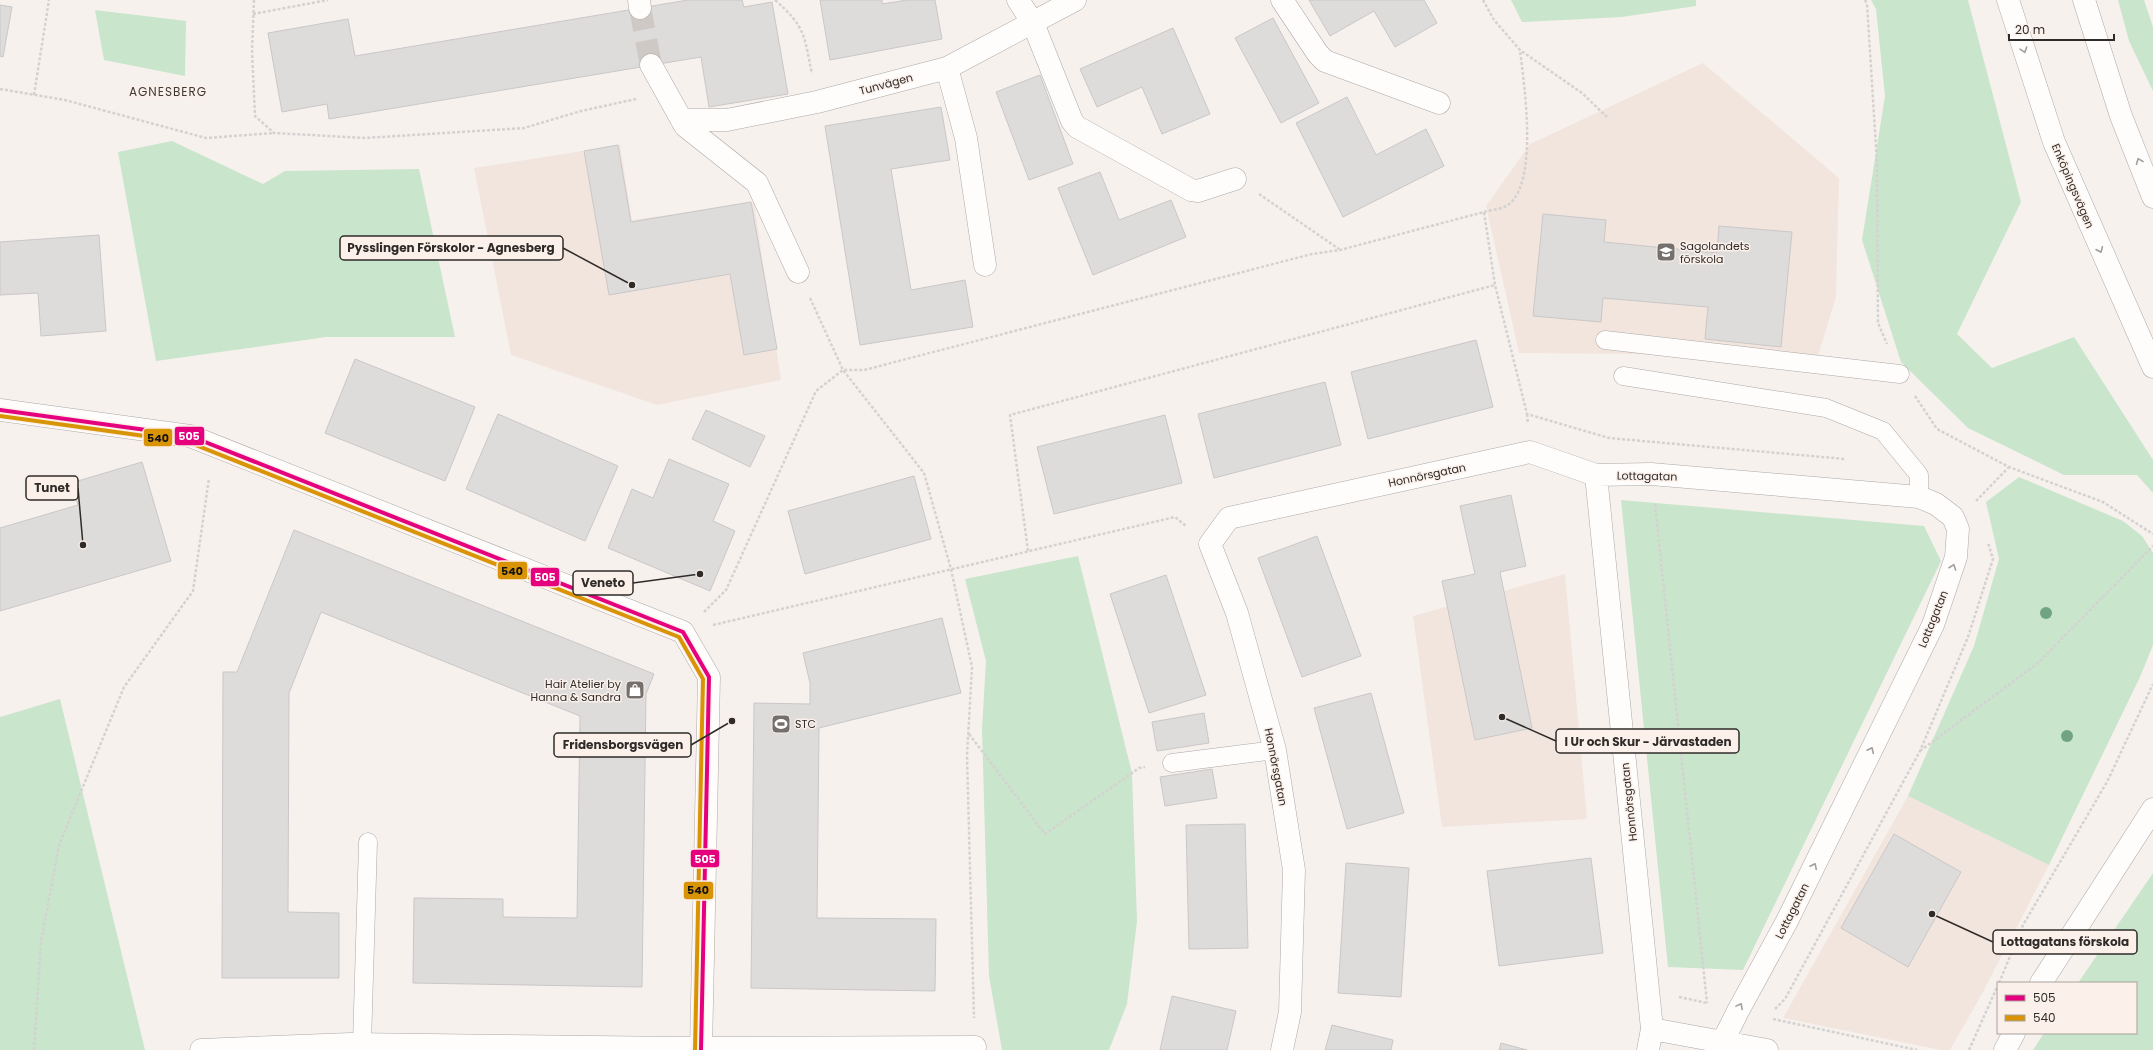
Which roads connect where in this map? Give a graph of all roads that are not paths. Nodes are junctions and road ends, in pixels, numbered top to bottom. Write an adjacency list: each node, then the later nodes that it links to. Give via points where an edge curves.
1 (1018, 0): 6 (street)
2 (1075, 0): 6 (street, Tunvägen)
3 (1282, 0): 9 (street, via 1318,54 1325,60)
4 (2008, 0): 16 (street, Enköpingsvägen, one-way to 16, via 2054,142)
5 (2084, 0): 12 (street, one-way to 5, via 2121,116)
6 (1033, 23): 8 (street, Tunvägen); 11 (street, via 1072,121 1077,127 1191,190 1198,191)
7 (651, 65): 10 (street)
8 (947, 68): 10 (street, Tunvägen, via 817,102 727,120); 13 (street, via 966,138)
9 (1439, 103)
10 (682, 120): 14 (street, via 685,126 757,183)
11 (1235, 179)
12 (2153, 197)
13 (985, 265)
14 (798, 272)
15 (1606, 340): 17 (lane)
16 (2153, 367)
17 (1900, 374)
18 (1623, 376): 21 (lane, via 1826,408 1884,432 1919,475)
19 (0, 410): 32 (street, via 190,436 683,632 709,677)
20 (1596, 475): 21 (street, Lottagatan, via 1651,474); 22 (street, Honnörsgatan, via 1530,452 1229,518 1210,544 1237,613); 27 (street, Honnörsgatan)
21 (1919, 497): 29 (street, Lottagatan, one-way to 21, via 1787,921 1932,625 1956,557 1958,529 1953,517 1936,504)
22 (1275, 750): 23 (lane); 34 (street, Honnörsgatan, via 1294,870 1290,1012)
23 (1172, 763)
24 (2153, 809): 26 (street)
25 (368, 842): 30 (lane)
26 (2042, 982)
27 (1652, 1029): 29 (street); 35 (street, Honnörsgatan)
28 (2013, 1034): 37 (street)
29 (1723, 1041): 36 (street)
30 (354, 1046): 32 (street); 33 (street)
31 (975, 1047): 32 (street)
32 (701, 1049)
33 (201, 1050)
34 (1282, 1050)
35 (1648, 1050)
36 (1767, 1050)
37 (2005, 1050)

